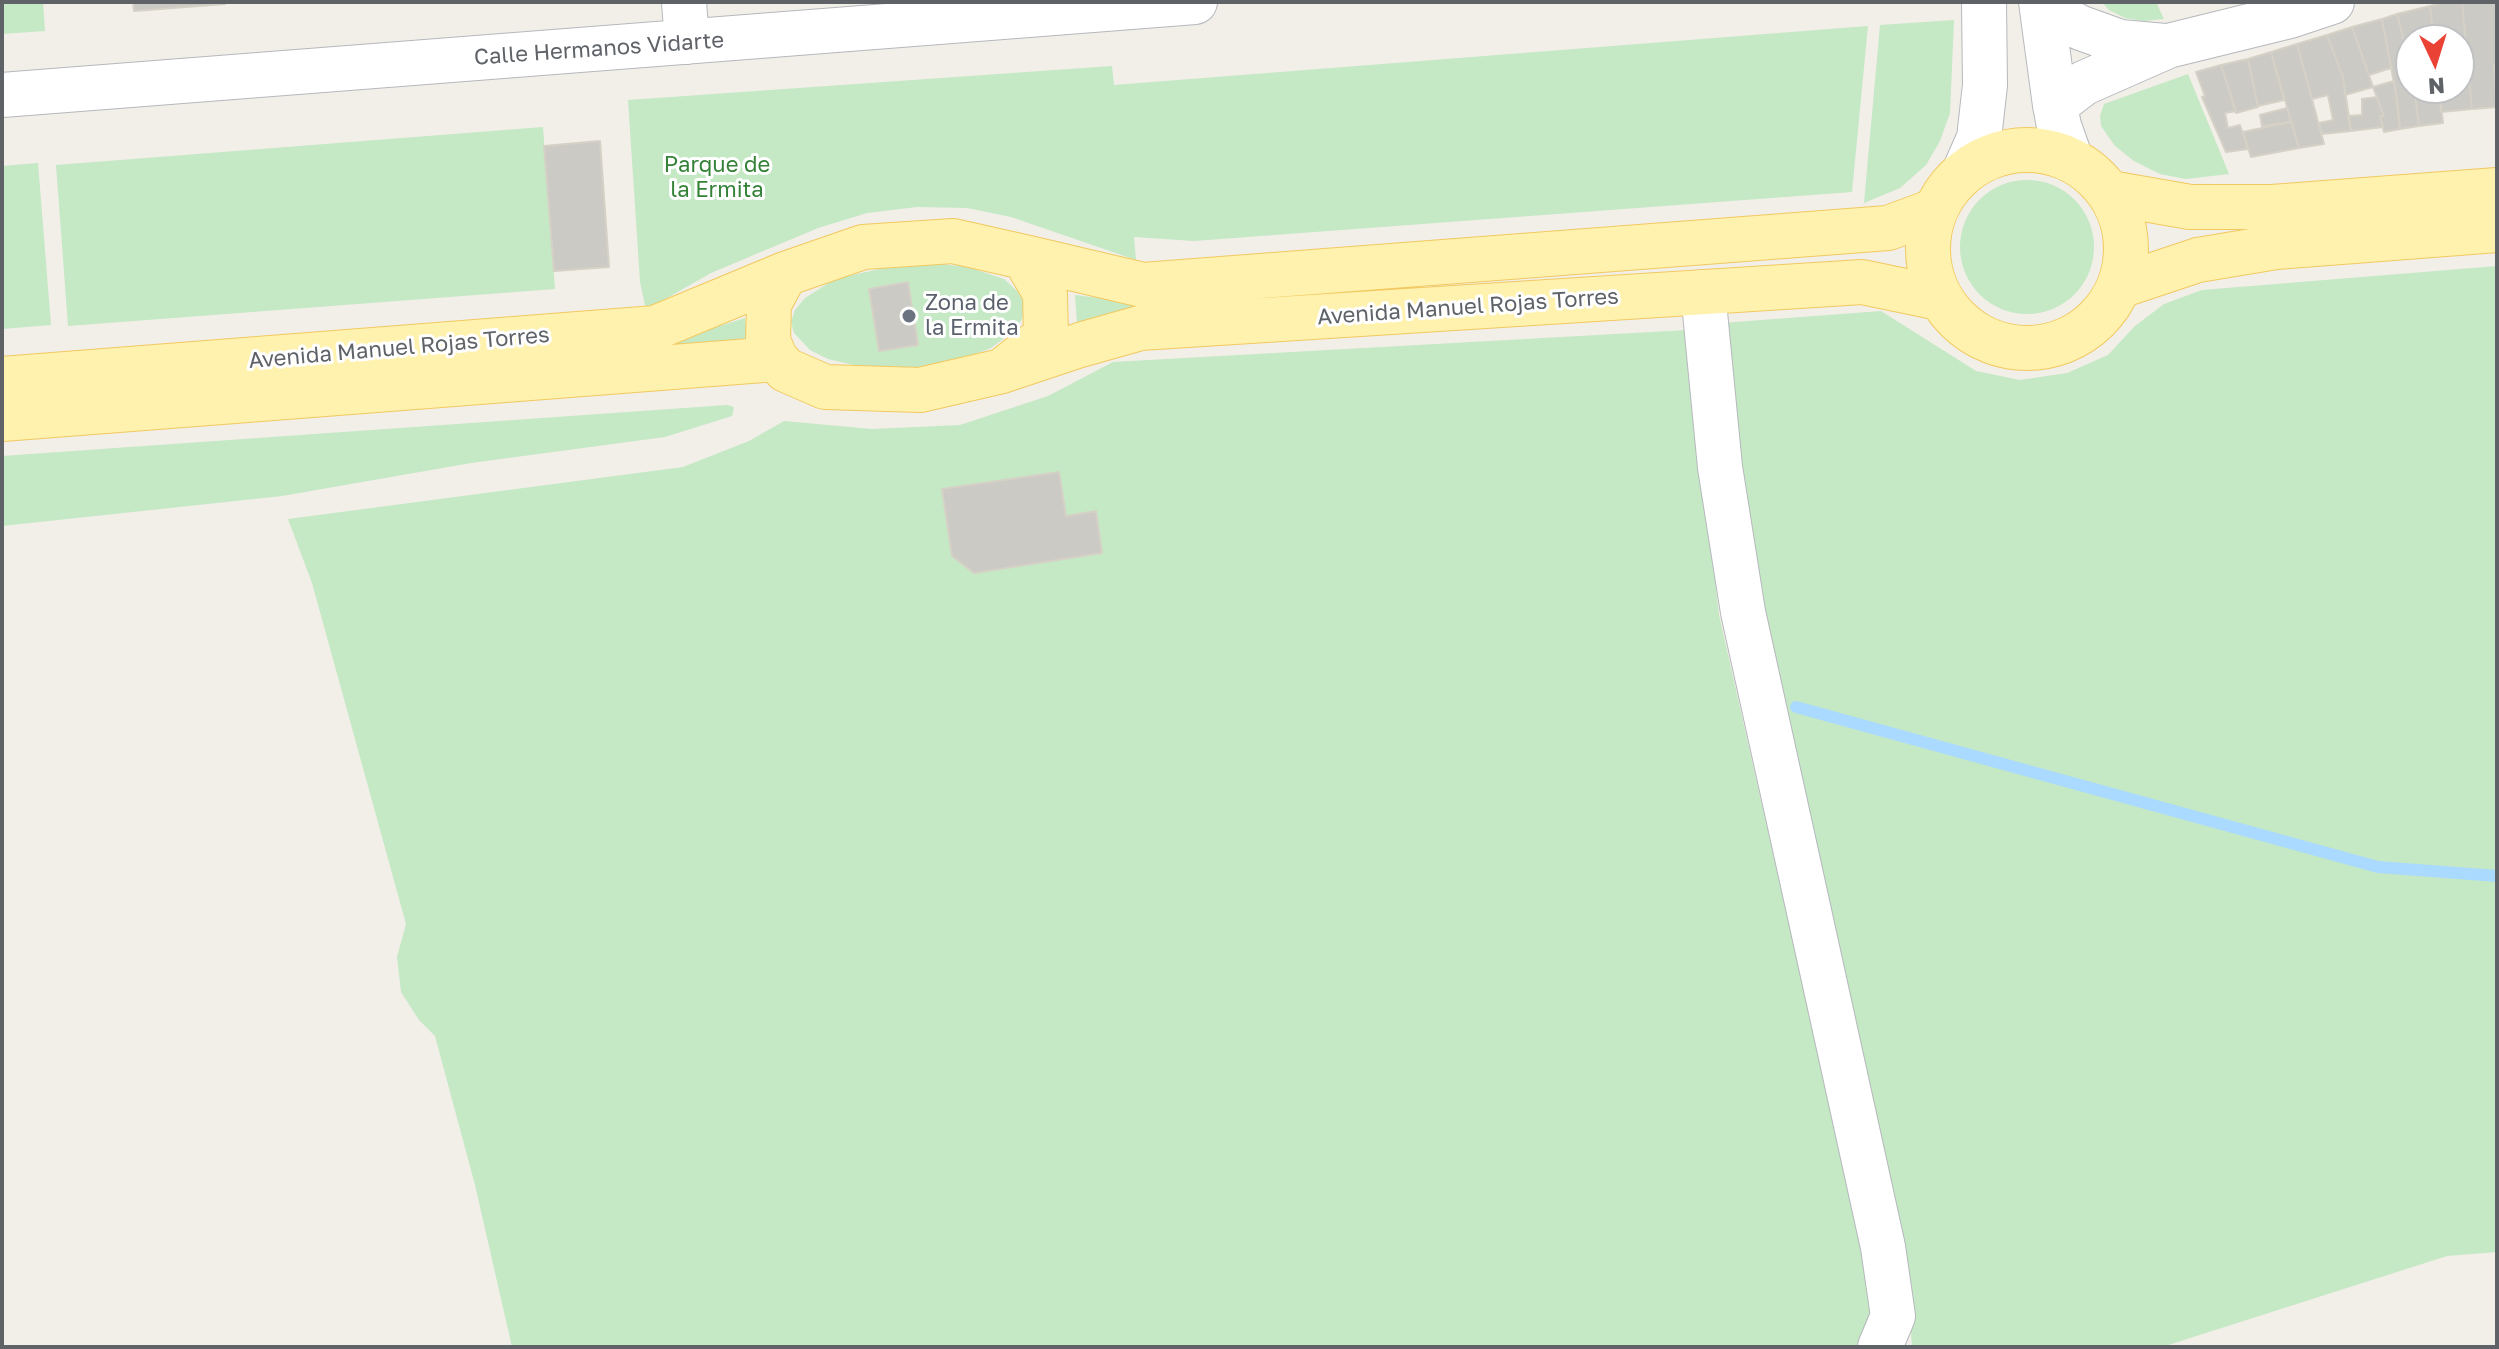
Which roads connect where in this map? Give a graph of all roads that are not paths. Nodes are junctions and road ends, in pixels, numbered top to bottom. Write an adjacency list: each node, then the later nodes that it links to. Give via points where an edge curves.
1 (1195, 2): 5 (street, Calle Hermanos Vidarte)
2 (1984, 2): 11 (street, via 1984,98 1979,138)
3 (2332, 2): 7 (street)
4 (2043, 4): 7 (street, via 2081,28 2120,42); 9 (street)
5 (1088, 6): 6 (street, Calle Hermanos Vidarte)
6 (686, 22): 8 (street, Calle Hermanos Vidarte)
7 (2168, 46): 9 (street, via 2084,83)
8 (2, 95)
9 (2055, 105): 10 (street)
10 (2071, 160): 11 (main road, via 2045,151 2017,150 1989,156); 13 (main road)
11 (1965, 170): 14 (main road)
12 (2497, 190): 13 (main road, via 2272,207 2190,207)
13 (2110, 193): 18 (main road, via 2124,222 2127,255)
14 (1934, 211): 16 (main road, Avenida Manuel Rojas Torres, via 1888,228 1143,285); 20 (main road, via 1927,240 1929,270)
15 (2497, 230): 18 (main road, via 2276,247 2198,260)
16 (1024, 257): 17 (main road, Avenida Manuel Rojas Torres, via 953,241 863,247); 22 (main road, via 1045,293 1046,336)
17 (785, 274): 21 (main road, via 769,304 768,341); 23 (main road, Avenida Manuel Rojas Torres, via 655,328)
18 (2120, 286): 20 (main road, via 2103,313 2079,335 2049,347 2017,349 1986,341 1959,323)
19 (1703, 292): 20 (main road, Avenida Manuel Rojas Torres, via 1862,282); 22 (main road, Avenida Manuel Rojas Torres, via 1140,328); 25 (street, via 1720,467 1743,612 1883,1247)
20 (1939, 298)
21 (776, 359): 22 (main road, Avenida Manuel Rojas Torres, via 786,370 825,387 920,390); 24 (main road, Avenida Manuel Rojas Torres)
22 (1002, 371)
23 (2, 379)
24 (2, 419)
25 (1890, 1337)

